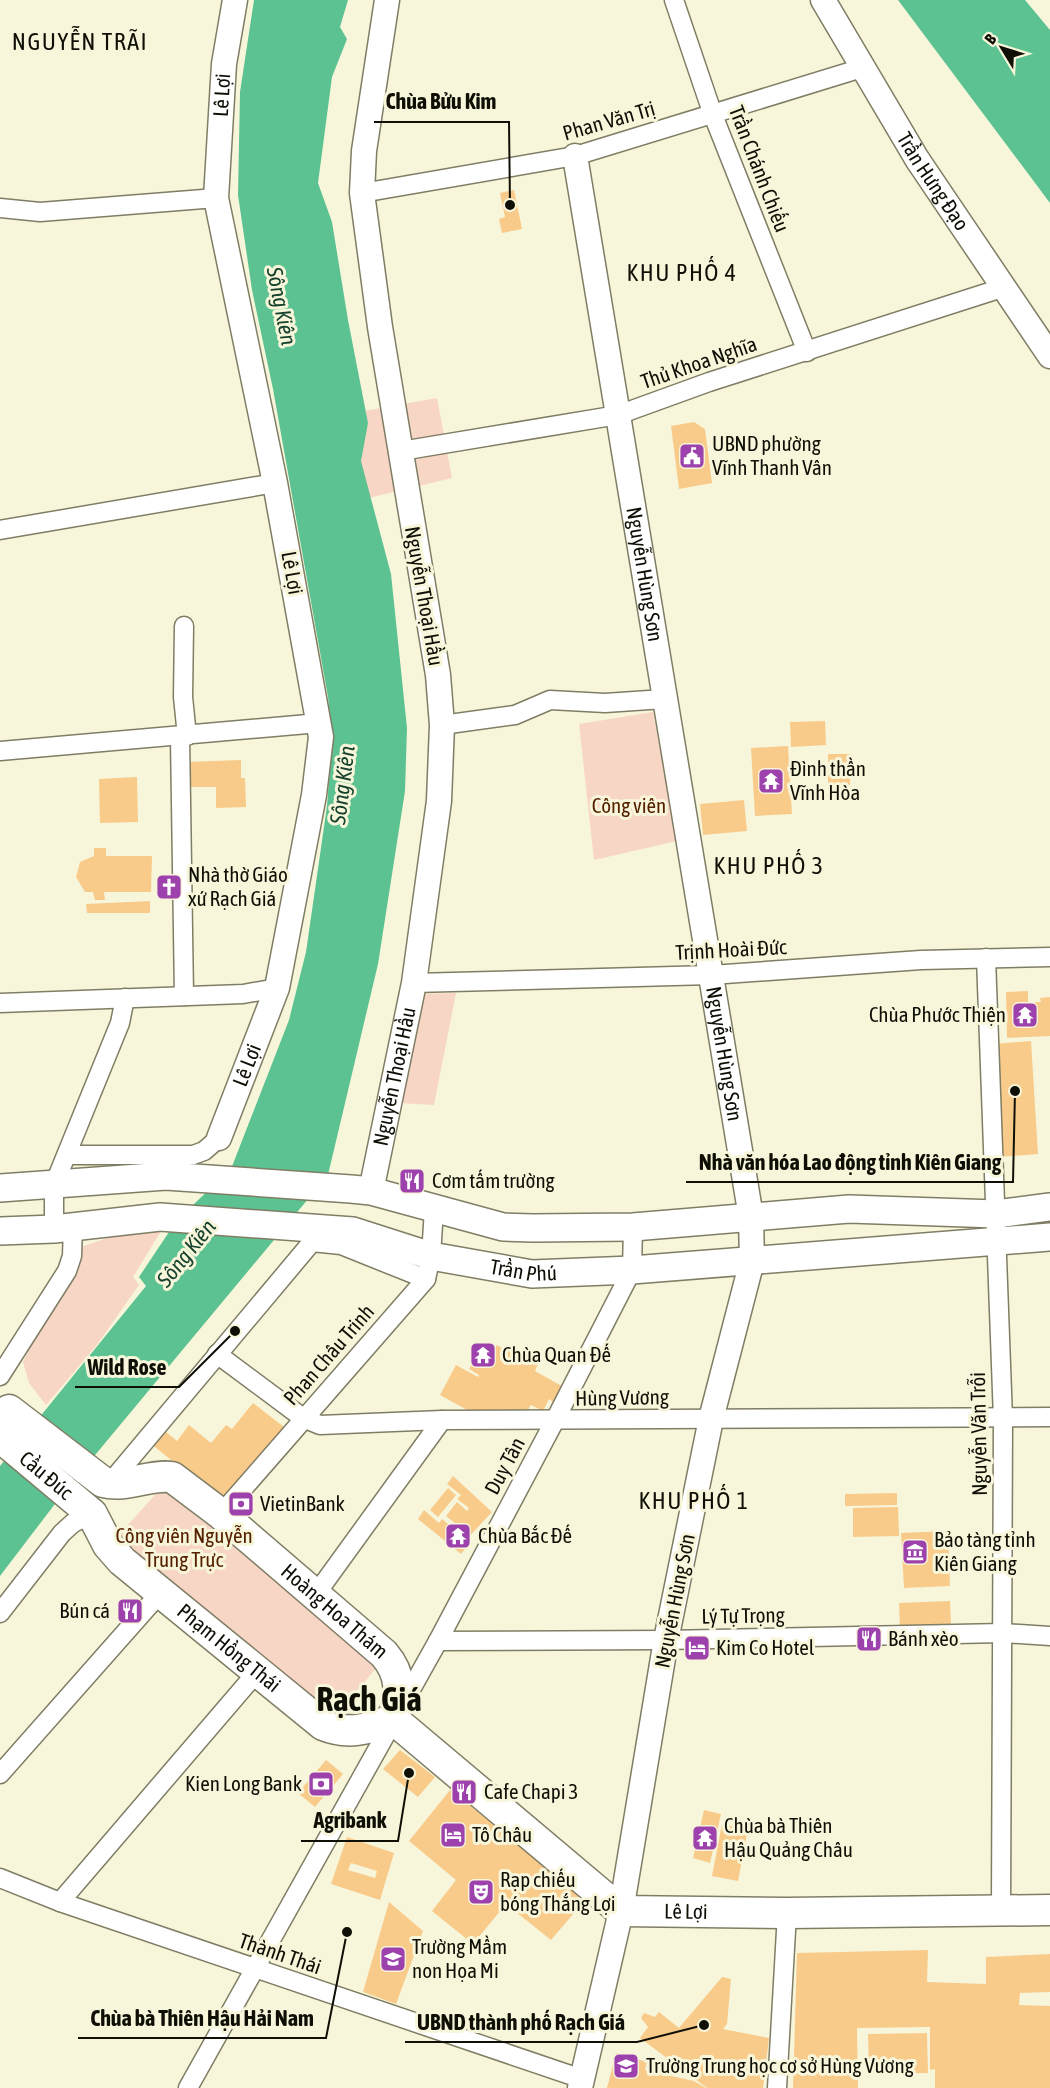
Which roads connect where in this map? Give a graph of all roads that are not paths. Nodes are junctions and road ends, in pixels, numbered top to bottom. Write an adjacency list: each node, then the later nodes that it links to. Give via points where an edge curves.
1 (236, 0): 9 (street, Lê Lợi, via 224,64)
2 (387, 0): 8 (street, Nguyễn Thoại Hầu, via 364,151)
3 (674, 0): 6 (street, Trần Chánh Chiếu)
4 (823, 0): 5 (street, Trần Hưng Đạo)
5 (862, 68): 6 (street, Phan Văn Trị); 11 (street, Trần Hưng Đạo, via 917,159)
6 (713, 115): 7 (street, Phan Văn Trị); 12 (street, Trần Chánh Chiếu)
7 (575, 156): 8 (street, Phan Văn Trị); 14 (street, Nguyễn Hùng Sơn)
8 (362, 193): 15 (street, Nguyễn Thoại Hầu)
9 (216, 198): 10 (street, via 40,212); 16 (street, Lê Lợi)
10 (0, 208)
11 (1005, 287): 12 (street, Thủ Khoa Nghĩa); 13 (street, Trần Hưng Đạo)
12 (807, 352): 14 (street, Thủ Khoa Nghĩa)
13 (1050, 356)
14 (618, 415): 15 (street, Thủ Khoa Nghĩa); 19 (street, Nguyễn Hùng Sơn)
15 (401, 451): 21 (street, Nguyễn Thoại Hầu, via 438,675)
16 (275, 483): 17 (street); 20 (street, Lê Lợi)
17 (0, 531)
18 (184, 626): 22 (street)
19 (664, 699): 21 (street, via 606,703 550,700 515,715); 26 (street, Nguyễn Hùng Sơn)
20 (320, 723): 22 (street); 28 (street, Lê Lợi, via 314,795)
21 (442, 725): 27 (street, Nguyễn Thoại Hầu, via 439,801)
22 (183, 736): 23 (street); 29 (street)
23 (0, 750)
24 (1050, 957): 25 (street, Trịnh Hoài Đức)
25 (986, 958): 26 (street, Trịnh Hoài Đức); 39 (street, Nguyễn Văn Trỗi)
26 (711, 975): 27 (street, Trịnh Hoài Đức); 40 (street, Nguyễn Hùng Sơn)
27 (414, 983): 36 (street, Nguyễn Thoại Hầu)
28 (277, 988): 29 (street, via 243,994); 32 (street, Lê Lợi)
29 (183, 996): 30 (street)
30 (125, 998): 31 (street); 33 (street, via 120,1023)
31 (0, 1003)
32 (219, 1138): 33 (street, via 193,1155)
33 (68, 1155): 34 (street)
34 (54, 1185): 35 (main road, Trần Phú); 36 (main road, Trần Phú, via 166,1176); 42 (street)
35 (0, 1188)
36 (361, 1190): 38 (main road, Trần Phú)
37 (1050, 1207): 39 (main road, Trần Phú)
38 (434, 1209): 41 (main road, Trần Phú, via 503,1227); 47 (street)
39 (996, 1214): 40 (main road, Trần Phú, via 849,1209); 45 (street, Nguyễn Văn Trỗi)
40 (751, 1217): 41 (main road, Trần Phú); 46 (street, Nguyễn Hùng Sơn)
41 (633, 1227): 48 (street, Duy Tân)
42 (63, 1228): 43 (main road, Trần Phú); 47 (main road, Trần Phú, via 160,1217 353,1231); 50 (street, via 72,1256 67,1271)
43 (0, 1231)
44 (1050, 1237): 45 (main road, Trần Phú)
45 (998, 1242): 46 (main road, Trần Phú); 54 (street, Nguyễn Văn Trỗi)
46 (752, 1261): 48 (main road, Trần Phú); 53 (street, Nguyễn Hùng Sơn)
47 (428, 1268): 48 (main road, Trần Phú, via 532,1274); 49 (street, via 341,1245 312,1242); 52 (street, Phan Châu Trinh)
48 (632, 1270): 57 (street, Duy Tân)
49 (217, 1354): 52 (street, Hùng Vương); 59 (street)
50 (0, 1376)
51 (1050, 1417): 54 (street, Hùng Vương)
52 (303, 1418): 55 (street, Hùng Vương, via 320,1425); 60 (street, Phan Châu Trinh)
53 (711, 1419): 54 (street, Hùng Vương); 57 (street, Hùng Vương); 67 (street, Nguyễn Hùng Sơn)
54 (1003, 1419): 65 (street, Nguyễn Văn Trỗi)
55 (442, 1420): 57 (street, Hùng Vương); 63 (street)
56 (7, 1421): 59 (main road, Cầu Đúc); 61 (main road, Cầu Đúc)
57 (554, 1422): 68 (street, Duy Tân)
58 (141, 1480): 59 (main road, Hoàng Hoa Thám); 60 (main road, Hoàng Hoa Thám, via 172,1477); 61 (main road)
59 (106, 1483)
60 (221, 1514): 63 (main road, Hoàng Hoa Thám)
61 (96, 1521): 62 (main road, Phạm Hồng Thái, via 114,1552); 64 (street, via 73,1523 62,1533)
62 (161, 1592): 69 (main road, Phạm Hồng Thái); 71 (street)
63 (316, 1594): 70 (main road, Hoàng Hoa Thám, via 393,1665 400,1687)
64 (0, 1613)
65 (1003, 1633): 66 (street, Lý Tự Trọng); 67 (street, Lý Tự Trọng); 74 (street, Nguyễn Văn Trỗi)
66 (1050, 1636)
67 (666, 1640): 68 (street, Lý Tự Trọng); 76 (street, Nguyễn Hùng Sơn)
68 (438, 1641): 70 (street, Duy Tân)
69 (257, 1672): 70 (main road, Phạm Hồng Thái, via 322,1725 338,1731 358,1731); 73 (street)
70 (393, 1719): 76 (main road); 78 (street, Duy Tân)
71 (0, 1774)
72 (0, 1878): 73 (street, Thành Thái)
73 (60, 1902): 78 (street, Thành Thái)
74 (1000, 1910): 75 (main road, Lê Lợi); 77 (main road, Lê Lợi)
75 (1050, 1910)
76 (621, 1911): 77 (main road, Lê Lợi); 79 (street, Nguyễn Hùng Sơn)
77 (787, 1913): 81 (street)
78 (253, 1968): 79 (street, Thành Thái); 80 (street, Duy Tân)
79 (581, 2083)
80 (188, 2088)
81 (777, 2088)

